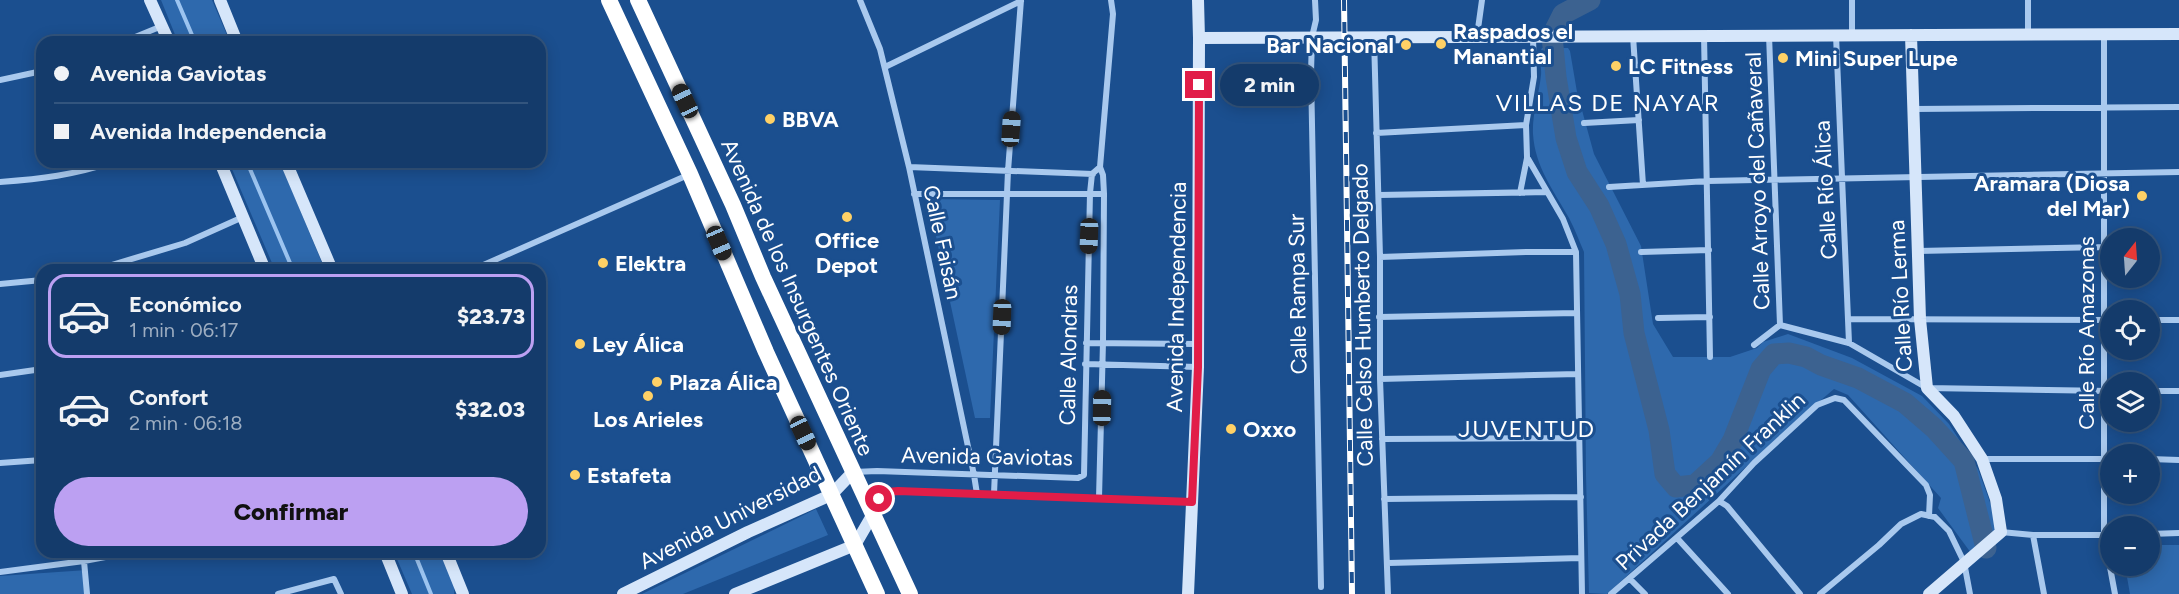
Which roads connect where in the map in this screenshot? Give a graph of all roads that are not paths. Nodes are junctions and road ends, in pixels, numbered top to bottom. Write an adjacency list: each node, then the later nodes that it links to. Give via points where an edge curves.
1 (150, 0): 14 (street)
2 (220, 0): 26 (street)
3 (609, 0): 15 (highway)
4 (638, 0): 13 (highway, Avenida de los Insurgentes Oriente)
5 (860, 0): 33 (street, Calle Faisán)
6 (1111, 0): 44 (street, Calle Alondras)
7 (1198, 0): 32 (street, Avenida Independencia)
8 (1315, 0): 31 (street, Calle Rampa Sur)
9 (1482, 0): 28 (street)
10 (1852, 0): 22 (street)
11 (2028, 0): 23 (street)
12 (1021, 1): 33 (street); 49 (street)
13 (646, 18): 15 (highway); 119 (highway, Avenida de los Insurgentes Oriente)
14 (162, 26): 24 (street); 25 (street)
15 (622, 29): 52 (highway)
16 (1911, 34): 22 (street); 23 (street); 37 (street, Calle Río Lerma)
17 (2103, 34): 18 (street); 23 (street); 38 (street, Calle Río Amazonas)
18 (2179, 34)
19 (1704, 35): 20 (street); 30 (street); 58 (street)
20 (1769, 35): 21 (street); 57 (street, Calle Arroyo del Cañaveral)
21 (1836, 35): 22 (street); 56 (street, Calle Río Álica)
22 (1852, 35)
23 (2028, 35)
24 (138, 36)
25 (166, 36)
26 (235, 36)
27 (1374, 36): 28 (street); 31 (street); 42 (street, Calle Celso Humberto Delgado)
28 (1477, 36): 29 (street)
29 (1536, 36): 30 (street); 41 (street)
30 (1633, 36): 39 (street)
31 (1312, 37): 32 (street); 150 (street, Calle Rampa Sur)
32 (1199, 38): 97 (street, Avenida Independencia)
33 (885, 67): 48 (street, Calle Faisán)
34 (36, 72): 35 (street)
35 (0, 80)
36 (2179, 107): 38 (street)
37 (1913, 109): 38 (street); 55 (street, Calle Río Lerma)
38 (2104, 109): 51 (street, Calle Río Amazonas)
39 (1639, 120): 40 (street); 60 (street)
40 (1584, 123)
41 (1526, 125): 42 (street); 43 (street)
42 (1376, 133): 68 (street, Calle Celso Humberto Delgado)
43 (1527, 157): 62 (street); 64 (street)
44 (1100, 167): 53 (street); 54 (street, Calle Alondras)
45 (94, 168): 59 (street, via 43,179)
46 (223, 168): 69 (street)
47 (289, 168): 79 (street)
48 (909, 168): 49 (street); 65 (street, Calle Faisán)
49 (1008, 171): 53 (street); 66 (street)
50 (2179, 171): 51 (street)
51 (2104, 173): 55 (street); 70 (street, Calle Río Amazonas)
52 (690, 174): 80 (street); 125 (highway)
53 (1092, 174): 54 (street); 63 (street, Calle Alondras)
54 (1103, 175): 67 (street, Calle Alondras)
55 (1915, 177): 56 (street); 73 (street, Calle Río Lerma)
56 (1842, 178): 57 (street); 87 (street, Calle Río Álica)
57 (1774, 180): 58 (street); 92 (street, Calle Arroyo del Cañaveral)
58 (1708, 181): 60 (street); 72 (street)
59 (0, 182)
60 (1644, 185): 61 (street)
61 (1609, 187)
62 (1547, 192): 64 (street); 74 (street)
63 (1090, 193): 66 (street); 67 (street); 95 (street, Calle Alondras)
64 (1520, 193): 68 (street)
65 (914, 194): 66 (street); 121 (street, Calle Faisán)
66 (1008, 194): 120 (street)
67 (1104, 194): 93 (street, Calle Alondras)
68 (1379, 195): 76 (street, Calle Celso Humberto Delgado)
69 (243, 217): 77 (street, via 185,243); 78 (street)
70 (2104, 228)
71 (2100, 247): 73 (street)
72 (1709, 250): 75 (street); 85 (street)
73 (1917, 251): 88 (street, Calle Río Lerma)
74 (1576, 252): 76 (street); 83 (street)
75 (1641, 252)
76 (1380, 257): 84 (street, Calle Celso Humberto Delgado)
77 (115, 264)
78 (263, 264)
79 (329, 264)
80 (486, 264)
81 (36, 281): 82 (street)
82 (0, 284)
83 (1577, 313): 84 (street); 104 (street)
84 (1379, 316): 106 (street, Calle Celso Humberto Delgado)
85 (1710, 317): 86 (street); 99 (street)
86 (1658, 318)
87 (1849, 319): 88 (street); 96 (street, Calle Río Álica)
88 (1920, 319): 89 (street); 107 (street, Calle Río Lerma)
89 (2100, 320)
90 (2160, 320): 91 (street)
91 (2179, 320)
92 (1780, 325): 96 (street); 98 (street)
93 (1103, 342): 95 (street); 97 (street); 100 (street, Calle Alondras)
94 (754, 343): 125 (street)
95 (1086, 343): 101 (street, Calle Alondras)
96 (1849, 343): 107 (street)
97 (1198, 344): 102 (street, Avenida Independencia)
98 (1754, 345)
99 (1710, 357)
100 (1103, 363): 101 (street); 102 (street); 127 (street, Calle Alondras)
101 (1085, 364): 122 (street, Calle Alondras)
102 (1198, 367): 130 (street, Avenida Independencia)
103 (36, 370): 105 (street)
104 (1578, 374): 106 (street); 111 (street)
105 (0, 375)
106 (1380, 379): 112 (street, Calle Celso Humberto Delgado)
107 (1927, 388): 108 (street); 113 (street, Calle Río Lerma, via 1954,416)
108 (2100, 391)
109 (2160, 391): 110 (street)
110 (2179, 391)
111 (1579, 438): 112 (street); 126 (street)
112 (1382, 439): 128 (street, Calle Celso Humberto Delgado)
113 (1982, 459): 114 (street); 133 (street, Calle Río Lerma, via 1996,500)
114 (2100, 459)
115 (2160, 459): 117 (street)
116 (36, 460): 118 (street)
117 (2179, 460)
118 (0, 463)
119 (853, 472): 121 (street, Avenida Gaviotas); 125 (street, Avenida Universidad); 131 (highway, Avenida de los Insurgentes Oriente)
120 (996, 474): 121 (street, Avenida Gaviotas); 122 (street, Avenida Gaviotas, via 1078,478); 124 (street)
121 (974, 475): 123 (street, Calle Faisán)
122 (1084, 475)
123 (976, 494): 124 (street, Avenida Gaviotas); 131 (street, Avenida Gaviotas, via 888,492 879,499)
124 (994, 494): 127 (street, Avenida Gaviotas)
125 (826, 497): 139 (highway); 156 (street, Avenida Universidad)
126 (1581, 497): 128 (street); 143 (street)
127 (1099, 498): 130 (street, Avenida Gaviotas)
128 (1384, 499): 146 (street, Calle Celso Humberto Delgado)
129 (1719, 501): 132 (street, Privada Benjamín Franklin, via 1817,405 1835,398 1844,400 1926,485 1930,495); 138 (street, Privada Benjamín Franklin); 166 (street)
130 (1192, 502): 160 (street, Avenida Independencia)
131 (873, 514): 139 (street); 159 (highway, Avenida de los Insurgentes Oriente)
132 (1929, 516): 145 (street, via 1949,531); 167 (street, via 1921,514 1901,524)
133 (2001, 532): 136 (street); 145 (street)
134 (2179, 533): 135 (street)
135 (2160, 534)
136 (2033, 535): 137 (street); 170 (street)
137 (2100, 535)
138 (1677, 538): 149 (street, Privada Benjamín Franklin); 165 (street)
139 (848, 545): 157 (street); 158 (highway)
140 (100, 558): 144 (street)
141 (387, 558): 154 (street)
142 (448, 558): 155 (street)
143 (1581, 558): 146 (street); 162 (street)
144 (84, 561): 147 (street); 151 (street)
145 (1964, 562): 168 (street); 169 (street)
146 (1388, 563): 161 (street, Calle Celso Humberto Delgado)
147 (0, 572)
148 (2113, 576): 171 (street, Calle Río Amazonas)
149 (1630, 579): 163 (street, Privada Benjamín Franklin); 164 (street)
150 (1321, 587)
151 (87, 594)
152 (278, 594): 153 (street, via 334,579)
153 (341, 594)
154 (402, 594)
155 (463, 594)
156 (623, 594)
157 (735, 594)
158 (877, 594)
159 (910, 594)
160 (1188, 594)
161 (1388, 594)
162 (1582, 594)
163 (1611, 594)
164 (1645, 594)
165 (1728, 594)
166 (1800, 594)
167 (1820, 594)
168 (1929, 594)
169 (1970, 594)
170 (2044, 594)
171 (2115, 594)

